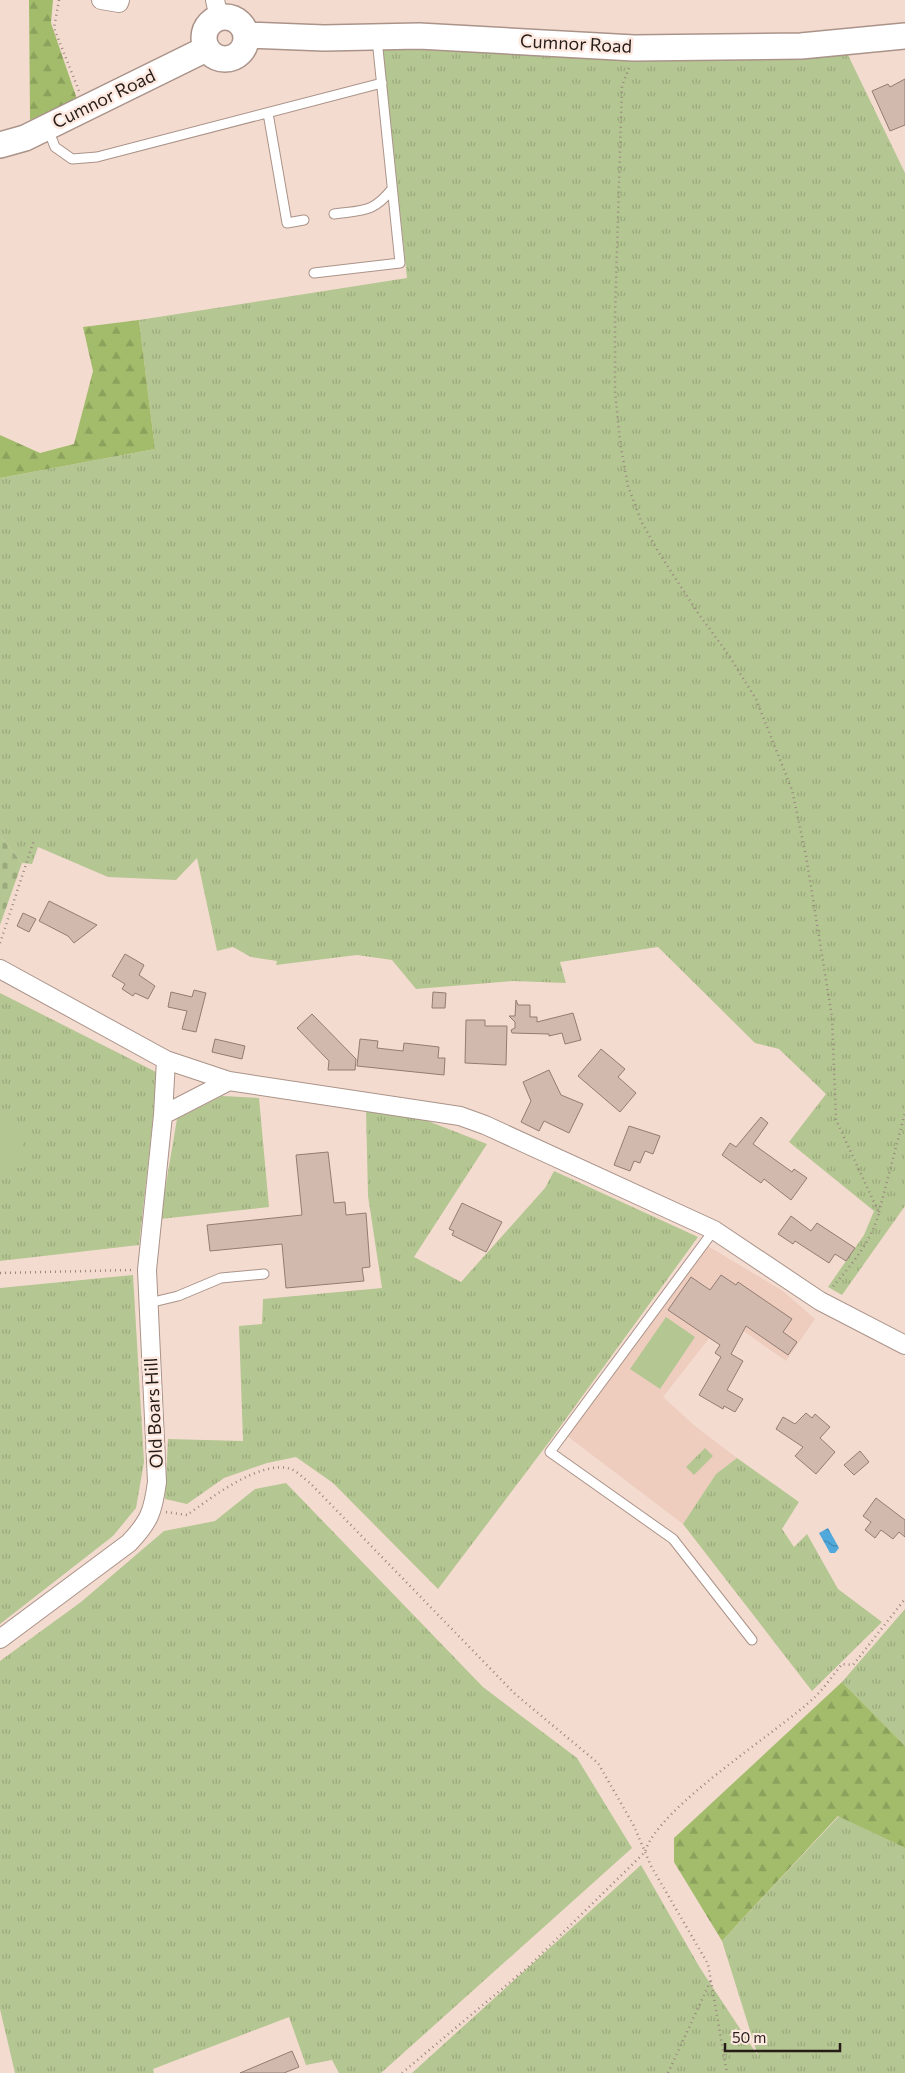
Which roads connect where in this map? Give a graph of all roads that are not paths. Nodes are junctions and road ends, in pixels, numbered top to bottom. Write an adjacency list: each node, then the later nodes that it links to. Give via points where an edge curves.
1 (101, 0): 2 (street)
2 (120, 0)
3 (217, 9): 4 (main road, via 240,22); 7 (main road, via 207,27)
4 (246, 35): 6 (main road, Cumnor Road); 7 (main road, via 244,49 230,59 216,58)
5 (905, 36): 6 (main road, Cumnor Road, via 801,46 634,48 419,36)
6 (377, 37): 8 (lane)
7 (206, 48): 10 (main road, Cumnor Road)
8 (382, 83): 9 (lane); 12 (lane)
9 (268, 113): 10 (lane, via 96,158 72,159 55,147); 14 (lane, via 287,223)
10 (47, 127): 11 (main road, Cumnor Road)
11 (0, 145)
12 (392, 189): 13 (lane, via 382,202 371,209); 15 (lane, via 400,263)
13 (334, 214)
14 (304, 220)
15 (314, 273)
16 (0, 969): 17 (street)
17 (166, 1060): 18 (street); 19 (street, Old Boars Hill)
18 (229, 1081): 19 (street); 20 (street, via 460,1116 576,1165)
19 (163, 1115): 22 (street, Old Boars Hill, via 147,1270)
20 (714, 1230): 23 (street, via 820,1301); 25 (lane, via 550,1452 672,1539)
21 (264, 1274): 22 (lane, via 221,1278 178,1296)
22 (149, 1303): 24 (street, Old Boars Hill, via 157,1482 153,1510 145,1526 129,1543)
23 (905, 1345)
24 (0, 1639)
25 (752, 1640)

